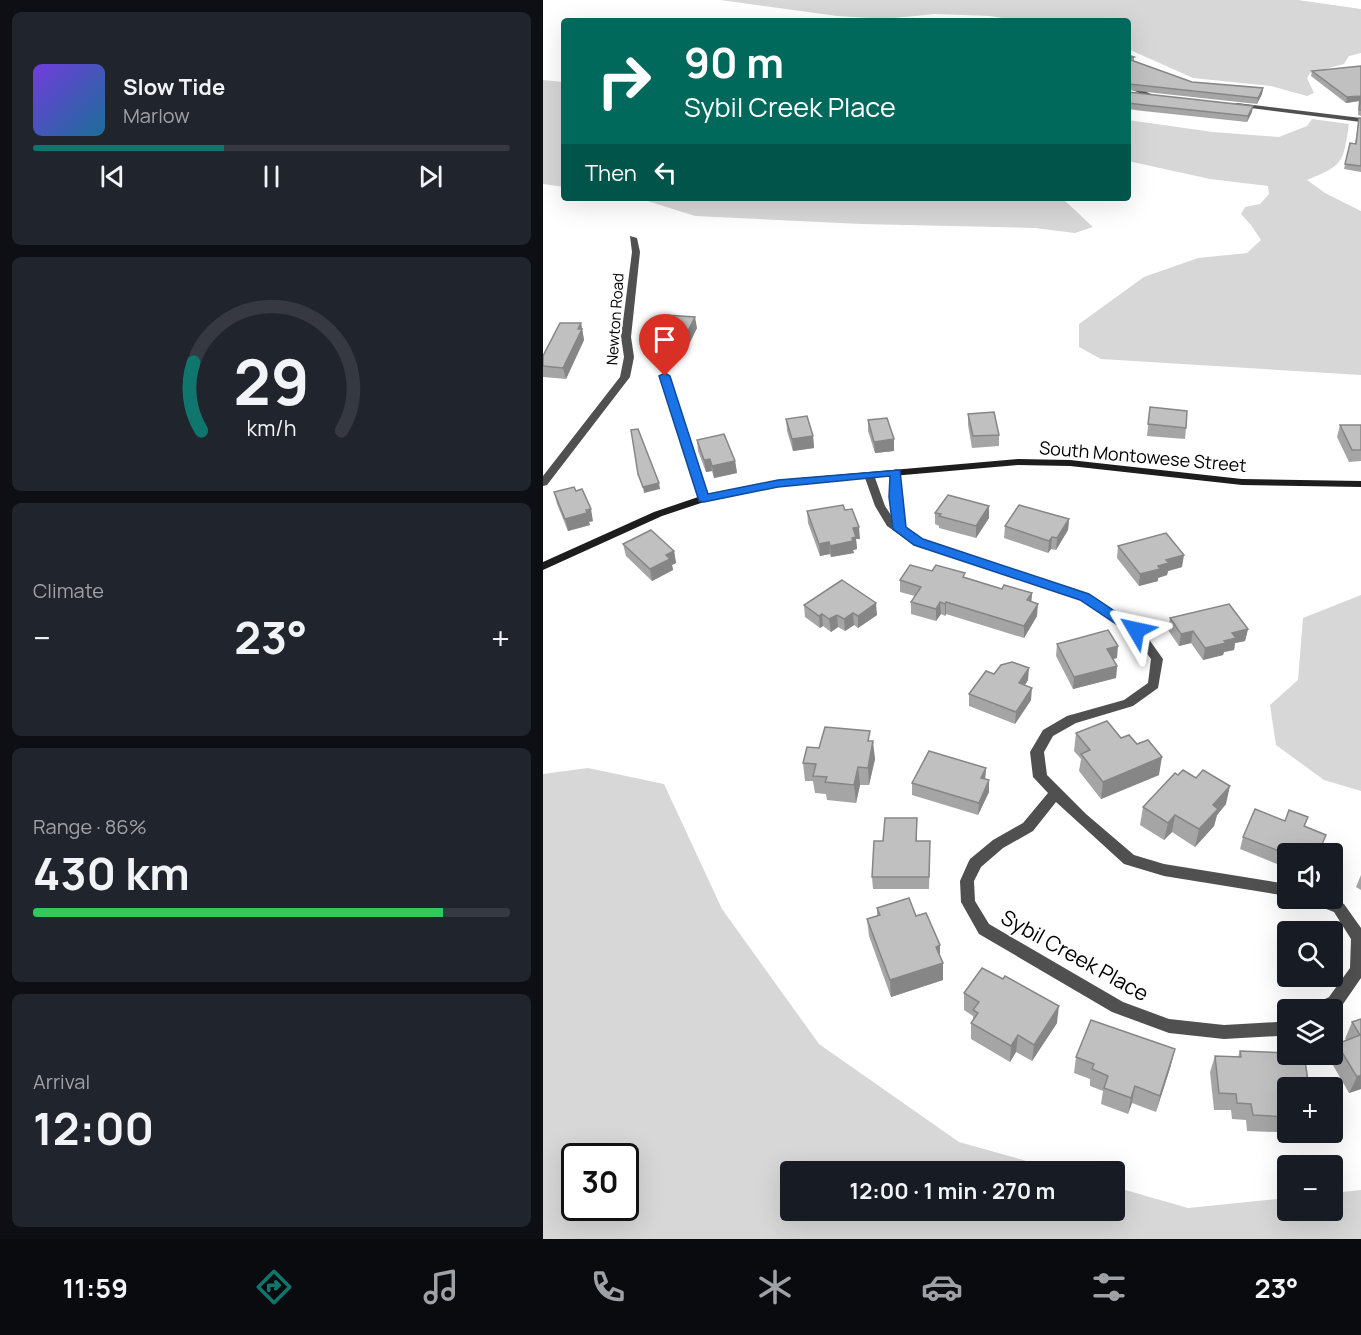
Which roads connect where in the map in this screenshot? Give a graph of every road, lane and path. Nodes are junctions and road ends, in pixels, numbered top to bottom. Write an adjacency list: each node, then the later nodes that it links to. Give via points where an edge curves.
1 (1131, 86): 3 (street)
2 (1131, 94): 3 (street)
3 (1153, 97): 4 (street)
4 (1164, 98)
5 (1232, 105): 6 (street)
6 (1361, 117)
7 (633, 238): 11 (street, Newton Road, via 636,252 625,377)
8 (665, 376): 13 (street)
9 (896, 472): 10 (main road, South Montowese Street); 12 (main road, South Montowese Street, via 1018,462 1070,463 1242,482); 14 (street)
10 (869, 475): 13 (main road, South Montowese Street, via 778,483); 14 (street, via 880,506 891,524)
11 (543, 483)
12 (1361, 484)
13 (704, 498): 15 (main road, South Montowese Street)
14 (900, 529): 16 (street, via 939,550 1084,597 1136,630 1157,659 1154,685 1128,703 1073,719 1048,733 1037,752 1040,777)
15 (543, 566)
16 (1056, 793): 17 (street, via 1129,860 1164,870); 20 (street, Sybil Creek Place, via 1028,827 975,863 967,881 968,902 984,929 1119,1007 1169,1026 1224,1032)
17 (1277, 888)
18 (1340, 909): 19 (street, via 1359,938 1358,970)
19 (1337, 999)
20 (1277, 1029)

